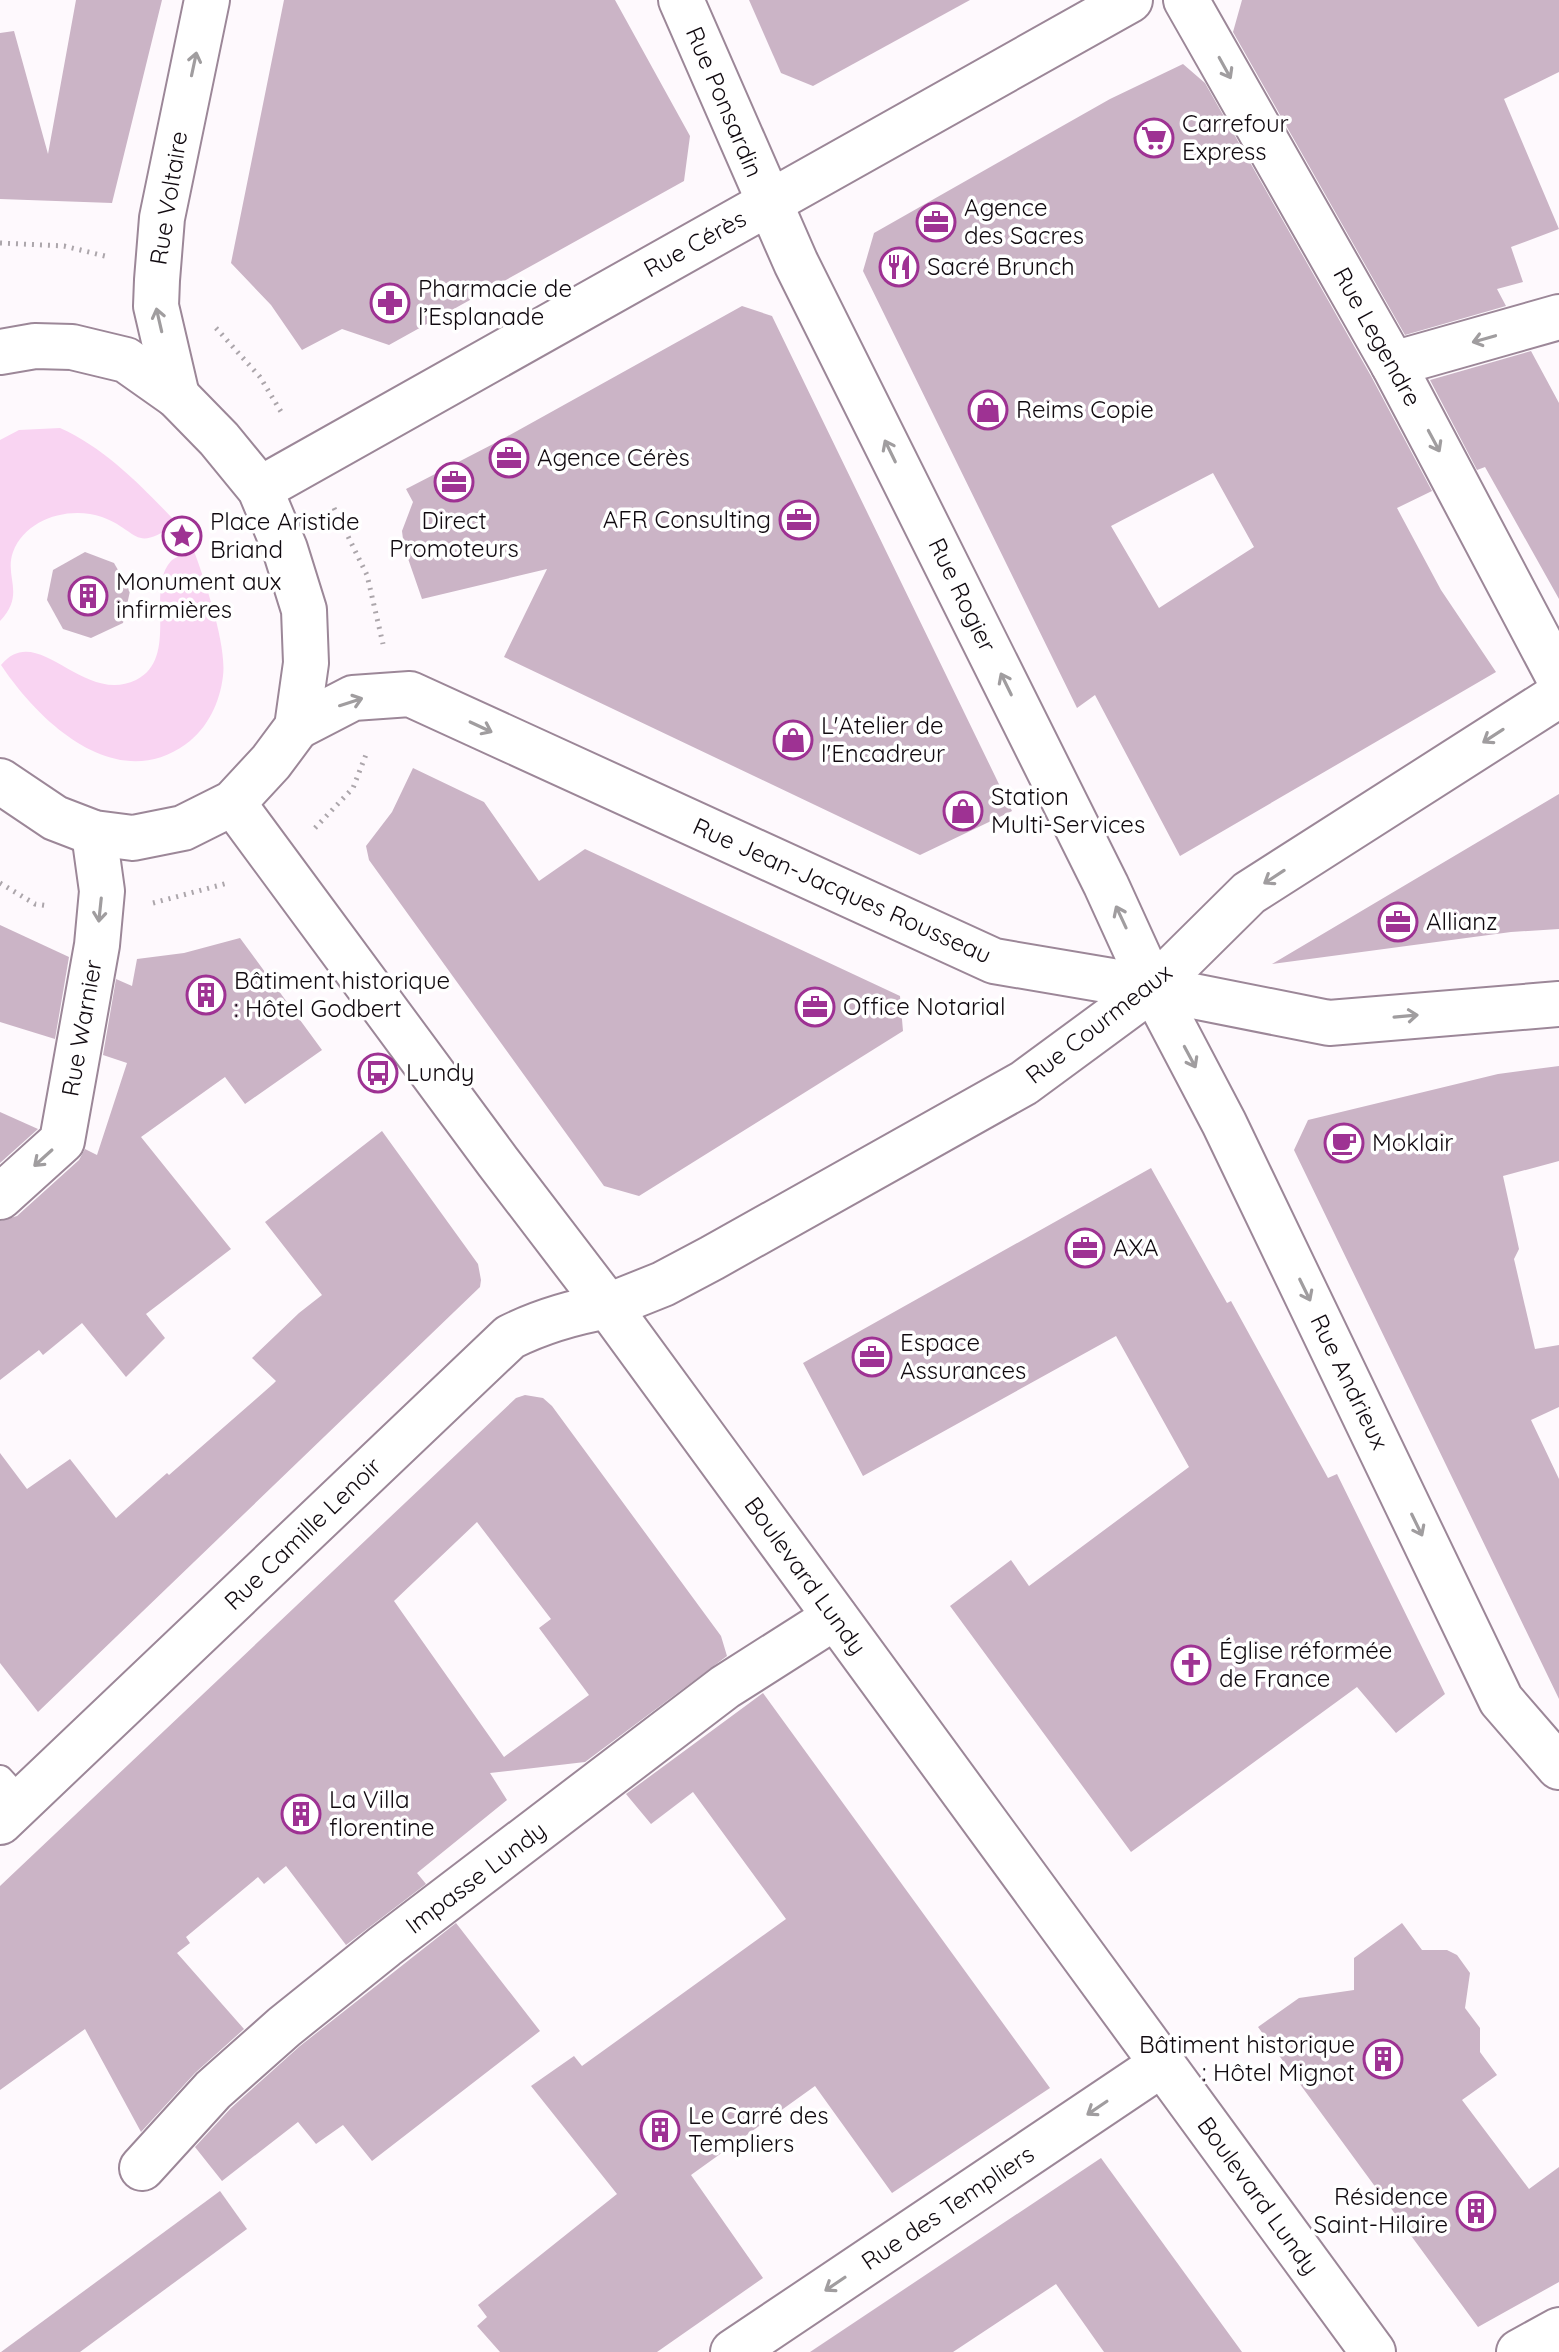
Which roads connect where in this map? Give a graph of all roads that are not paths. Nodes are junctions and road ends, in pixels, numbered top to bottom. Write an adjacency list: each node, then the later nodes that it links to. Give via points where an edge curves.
1 (207, 0): 9 (street, Rue Voltaire, one-way to 1, via 156,306 157,280 162,218)
2 (681, 0): 5 (street, Rue Ponsardin)
3 (1130, 0): 5 (street, Rue Cérès)
4 (1186, 0): 8 (street, Rue Legendre, one-way to 8)
5 (768, 204): 10 (street, Rue Cérès); 17 (street, Rue Rogier, one-way to 5)
6 (1559, 317): 8 (street, one-way to 8)
7 (0, 352): 9 (street, via 72,347 126,360)
8 (1393, 364): 11 (street, Rue Legendre, one-way to 11)
9 (177, 396): 10 (street)
10 (260, 489): 13 (street, via 304,610 306,663)
11 (1559, 678)
12 (1559, 695): 17 (street, Rue Courmeaux, one-way to 17, via 1249,893)
13 (297, 727): 15 (street); 17 (street, Rue Jean-Jacques Rousseau, one-way to 17, via 353,698 410,694 994,961)
14 (0, 781): 16 (street, via 55,818)
15 (233, 803): 16 (street, via 183,828 133,838); 20 (street, Boulevard Lundy)
16 (94, 833): 19 (street, Rue Warnier, one-way to 19, via 102,891 97,945 62,1141)
17 (1153, 988): 18 (street, Rue Jean-Jacques Rousseau, one-way to 18, via 1329,1023); 20 (street, Rue Courmeaux, via 999,1098 712,1258); 22 (street, Rue Andrieux, one-way to 22, via 1224,1123 1501,1700)
18 (1559, 1004)
19 (0, 1197)
20 (608, 1306): 21 (street, Boulevard Lundy); 23 (street, Rue Camille Lenoir, via 536,1324 510,1337)
21 (835, 1617): 24 (street, Boulevard Lundy); 25 (street, Impasse Lundy, via 725,1687 351,1973 213,2090)
22 (1559, 1767)
23 (7, 1801)
24 (1162, 2064): 27 (street, Rue des Templiers, one-way to 27); 28 (street, Boulevard Lundy)
25 (142, 2168)
26 (1559, 2330): 29 (street)
27 (733, 2352)
28 (1373, 2352)
29 (1519, 2352)

